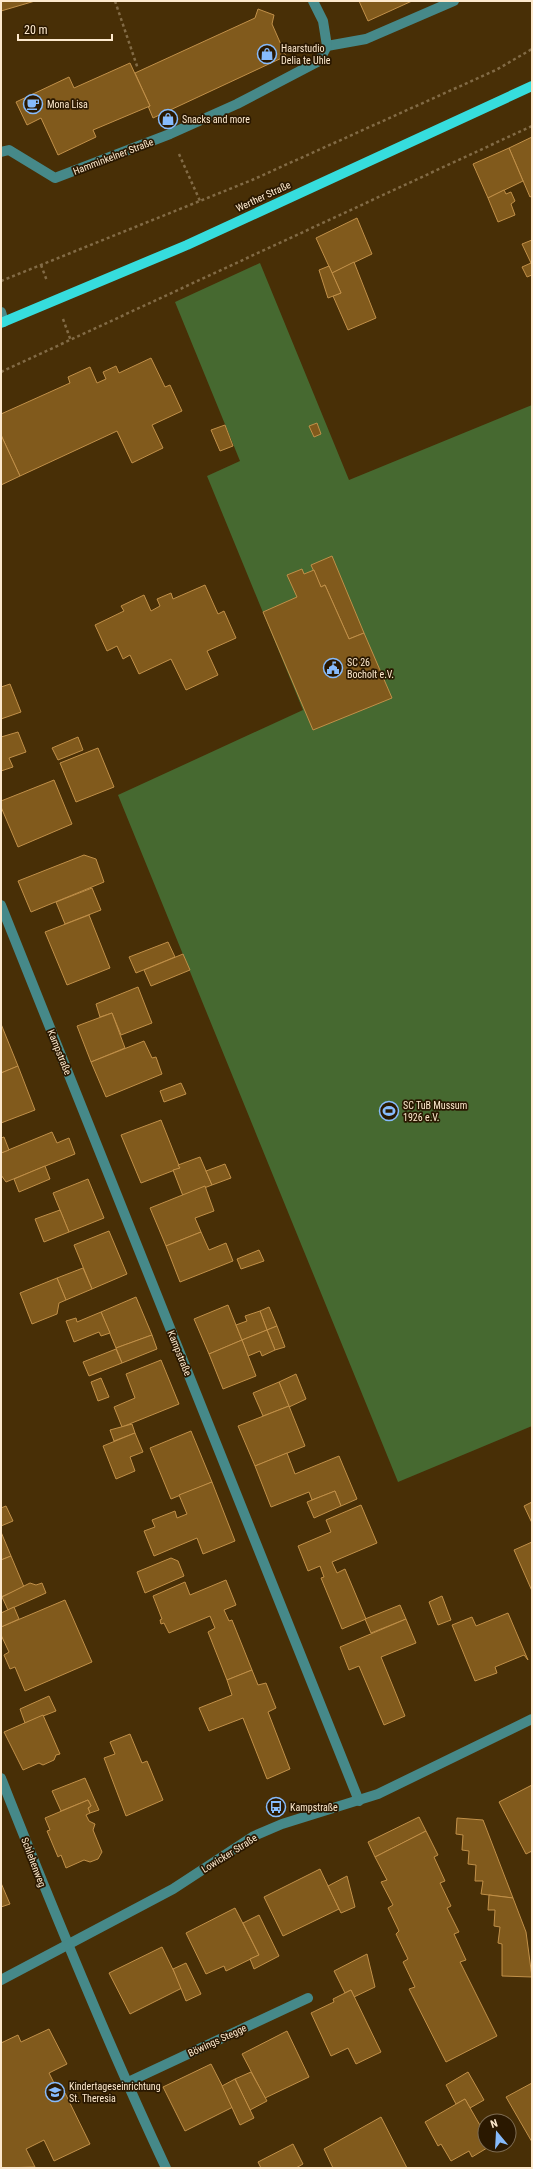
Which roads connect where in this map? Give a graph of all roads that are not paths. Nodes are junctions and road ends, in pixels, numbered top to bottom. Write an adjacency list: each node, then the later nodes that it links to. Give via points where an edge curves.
1 (313, 1): 3 (street, via 323,21)
2 (454, 1): 3 (street, via 366,39)
3 (327, 46): 5 (street, Hamminkelner Straße, via 319,61 237,104 170,134 55,178 9,150)
4 (532, 86): 6 (main road, Werther Straße, via 187,245)
5 (1, 152)
6 (2, 319)
7 (1, 905): 10 (street, Kampstraße)
8 (532, 1719): 10 (street, Lowicker Straße)
9 (1, 1778): 11 (street, Schlehenweg)
10 (359, 1801): 11 (street, Lowicker Straße, via 282,1824 254,1836 173,1889)
11 (67, 1945): 12 (street, Lowicker Straße); 14 (street)
12 (1, 1980)
13 (308, 1998): 14 (street, Böwings Stegge)
14 (126, 2083): 15 (street)
15 (166, 2168)

